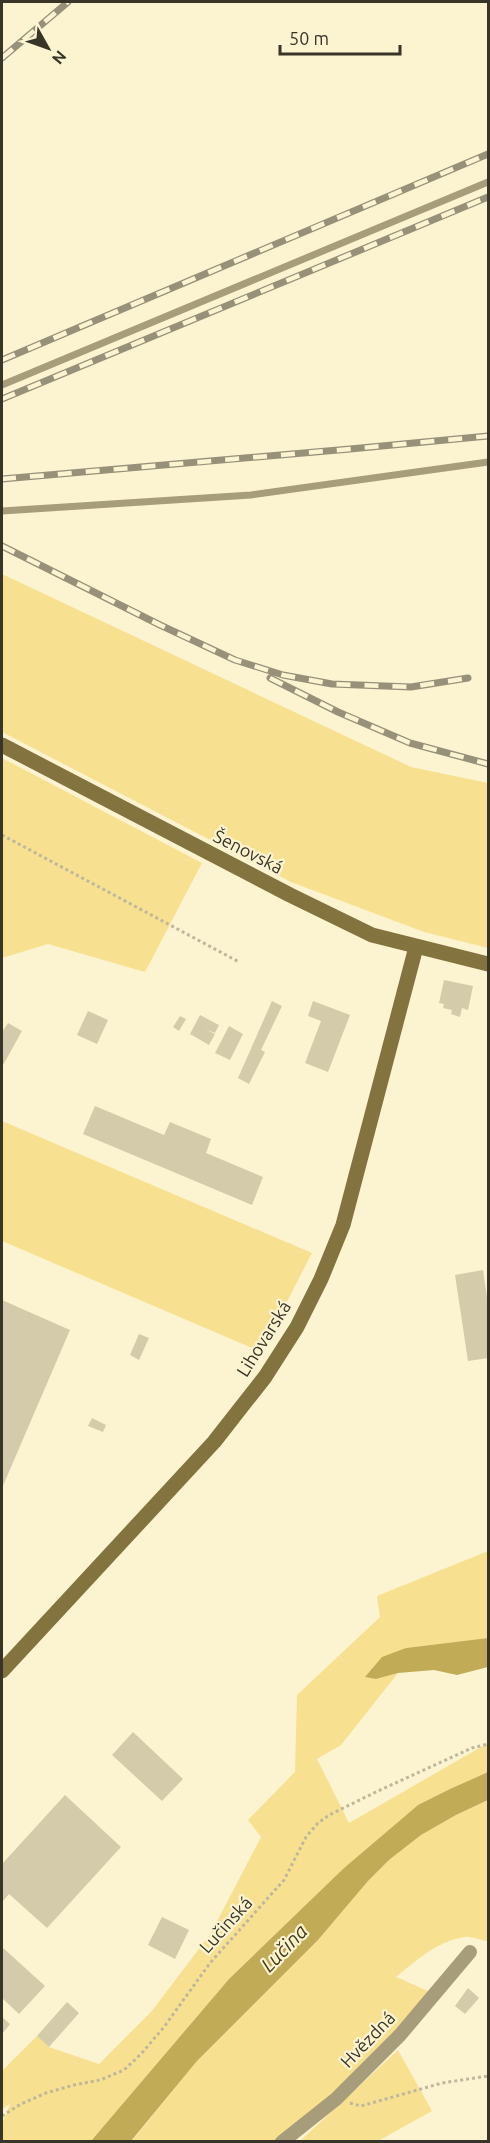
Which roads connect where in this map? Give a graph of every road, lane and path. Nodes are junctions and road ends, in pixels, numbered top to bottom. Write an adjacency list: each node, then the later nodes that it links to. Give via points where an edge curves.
1 (489, 182): 2 (lane)
2 (2, 385)
3 (489, 462): 4 (lane, via 251,495)
4 (2, 511)
5 (2, 745): 7 (street, Šenovská, via 326,913 372,935)
6 (2, 835): 8 (path)
7 (416, 947): 9 (street, Šenovská); 10 (street, Lihovarská, via 343,1225 297,1327 265,1377 214,1442)
8 (239, 962)
9 (489, 964)
10 (2, 1671)
11 (489, 1744): 15 (path, Lučinská, via 378,1791 318,1823 306,1837 284,1881 210,1963 164,2027 124,2070 46,2093)
12 (470, 1952): 14 (street, Hvězdná, via 400,2035)
13 (489, 2076): 14 (path, via 442,2083 360,2106)
14 (336, 2099): 16 (street, Hvězdná)
15 (2, 2116)
16 (282, 2142)

